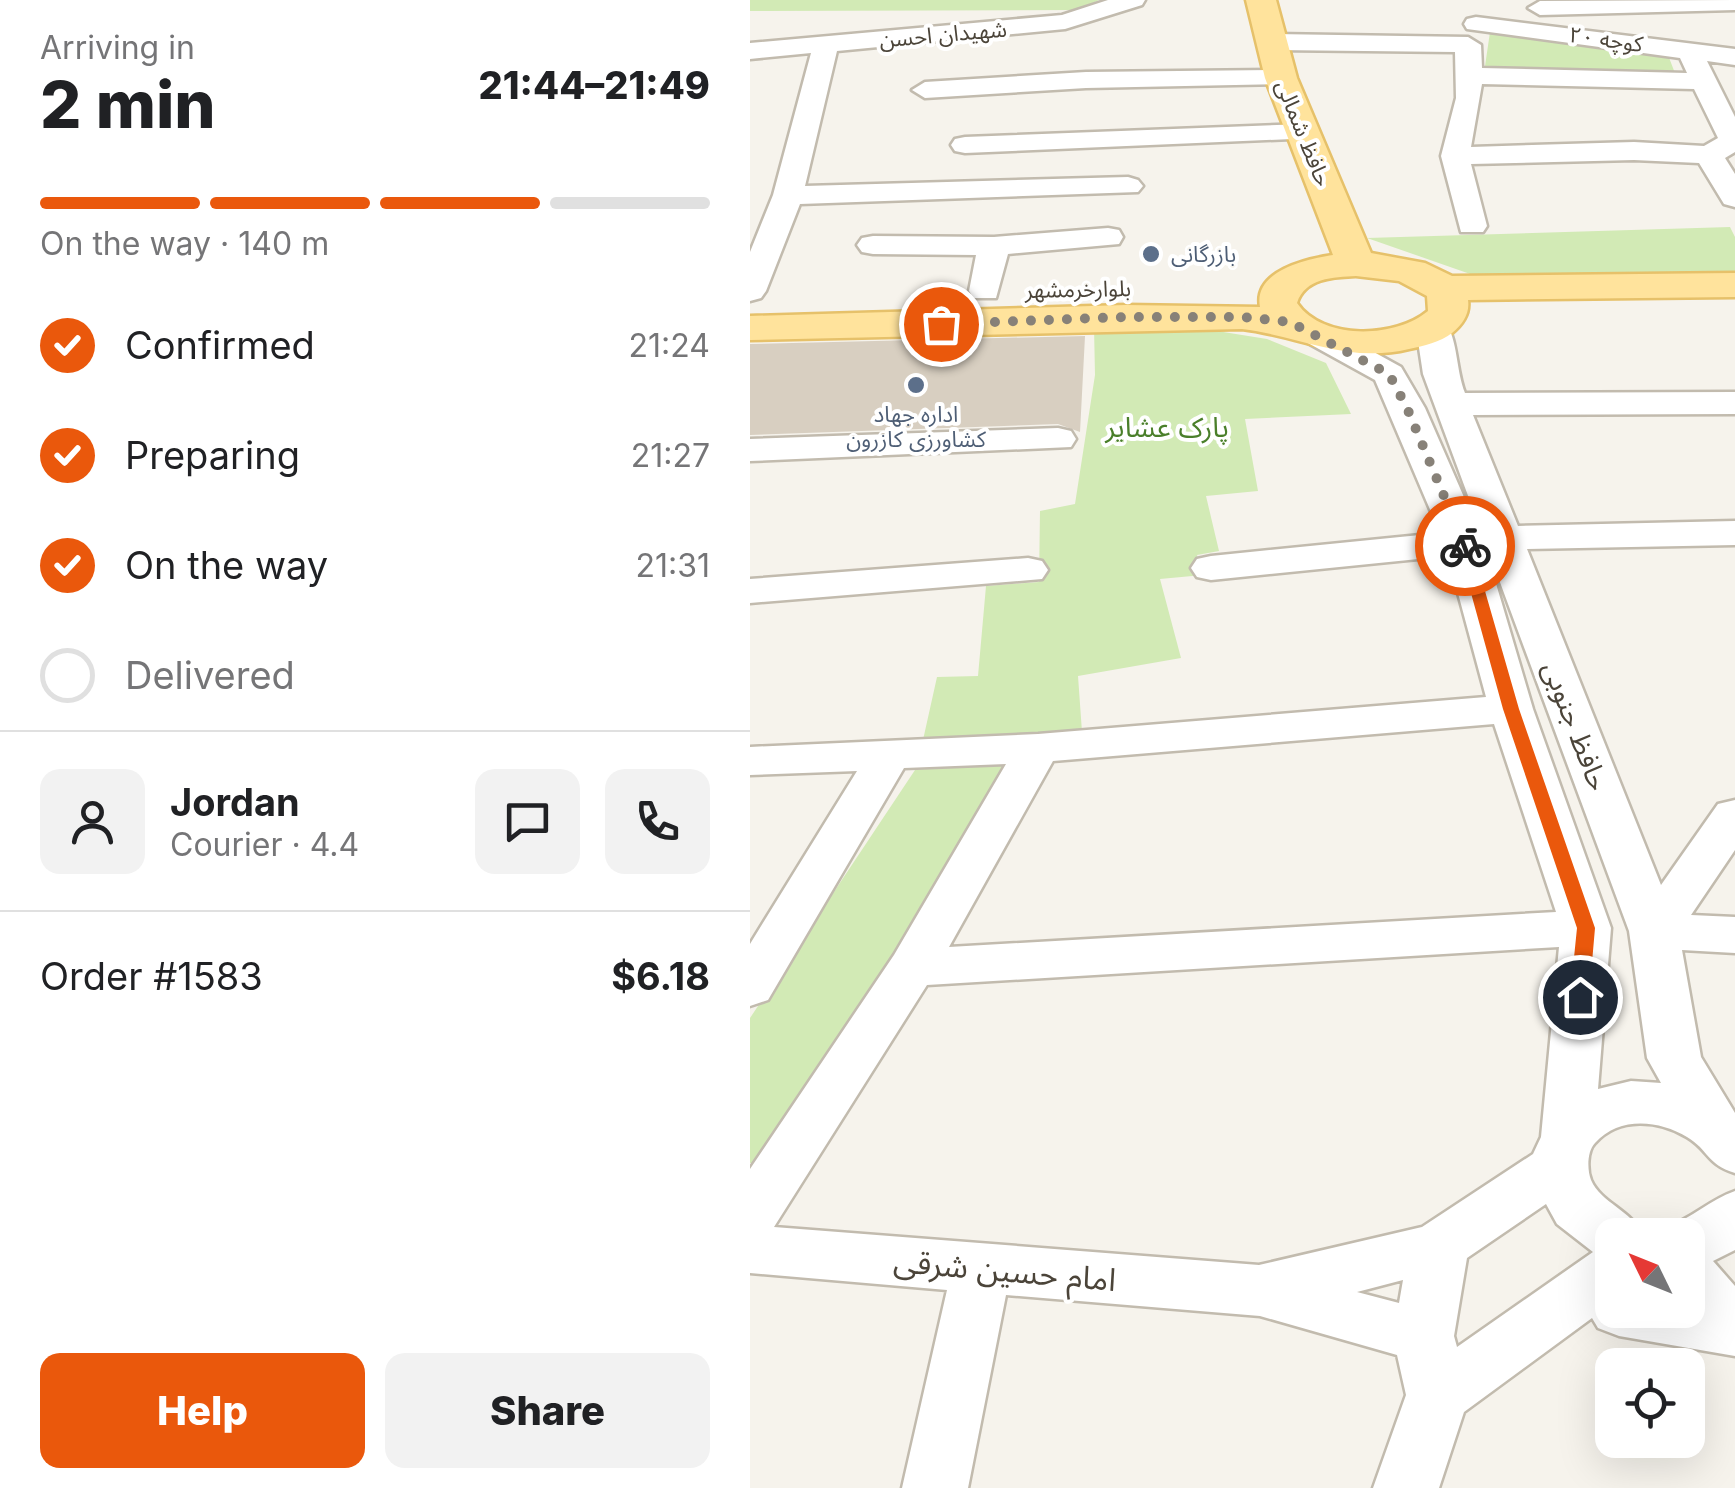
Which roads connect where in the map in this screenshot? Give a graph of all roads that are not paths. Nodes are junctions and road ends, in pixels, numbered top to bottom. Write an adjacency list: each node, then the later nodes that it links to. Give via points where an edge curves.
1 (1134, 0): 6 (street, شهیدان احسن, via 1065,22)
2 (1261, 0): 7 (main road, حافظ شمالی)
3 (1735, 3): 4 (street)
4 (1533, 8)
5 (1473, 23): 7 (street, کوچه ۲۰); 10 (street, کوچه ۲۰); 12 (street)
6 (942, 36): 8 (street, شهیدان احسن); 13 (street, via 922,98 1086,80)
7 (1274, 42): 13 (main road, حافظ شمالی)
8 (826, 44): 9 (street, شهیدان احسن); 23 (street)
9 (750, 51)
10 (1690, 52): 11 (street, کوچه ۲۰); 14 (street)
11 (1735, 57)
12 (1471, 76): 14 (street); 20 (street)
13 (1281, 78): 16 (main road, حافظ شمالی)
14 (1704, 81): 15 (street)
15 (1728, 116): 19 (street, via 1733,141)
16 (1305, 132): 17 (street); 29 (main road, حافظ شمالی)
17 (1036, 142): 18 (street); 22 (street)
18 (966, 145)
19 (1709, 155): 20 (street); 24 (street)
20 (1454, 156): 25 (street)
21 (1128, 186): 22 (street)
22 (1021, 187): 23 (street)
23 (788, 195): 32 (street)
24 (1735, 198)
25 (1472, 226)
26 (1108, 237): 28 (street)
27 (874, 244): 28 (street)
28 (994, 246): 31 (street)
29 (1356, 264): 35 (main road, via 1406,270); 37 (main road, via 1317,269)
30 (1735, 285): 34 (main road)
31 (985, 291): 32 (main road, بلوارخرمشهر); 33 (main road, بلوارخرمشهر)
32 (750, 293)
33 (1238, 301): 37 (main road, بلوارخرمشهر); 38 (main road, بلوارخرمشهر)
34 (1546, 301): 35 (main road); 36 (main road)
35 (1439, 312): 37 (main road, بلوارخرمشهر, via 1382,342); 40 (street, حافظ جنوبی)
36 (1735, 313)
37 (1298, 314): 39 (street)
38 (750, 328)
39 (1389, 374): 40 (street, via 1423,366); 45 (street, حافظ جنوبی)
40 (1447, 389): 41 (street); 45 (street, حافظ جنوبی)
41 (1735, 403)
42 (1058, 439): 43 (street)
43 (750, 450)
44 (1735, 534): 45 (street)
45 (1483, 541): 46 (street); 49 (street, حافظ جنوبی); 55 (street, حافظ جنوبی)
46 (1211, 568)
47 (1028, 570): 48 (street)
48 (750, 590)
49 (1511, 709): 50 (street); 54 (street, حافظ جنوبی)
50 (1038, 748): 51 (street); 57 (street)
51 (889, 755): 52 (street); 58 (street)
52 (750, 762)
53 (1735, 816): 55 (street)
54 (1586, 928): 57 (street); 60 (street, حافظ جنوبی)
55 (1654, 931): 56 (street); 59 (street, حافظ جنوبی, via 1674,1058)
56 (1735, 935)
57 (912, 968): 62 (street)
58 (751, 986)
59 (1723, 1137): 60 (street, via 1672,1105 1630,1100 1593,1110)
60 (1563, 1150): 63 (street, via 1564,1187); 65 (street)
61 (1735, 1215): 64 (street)
62 (750, 1216)
63 (1595, 1221)
64 (1705, 1240)
65 (1440, 1247): 68 (street); 73 (street)
66 (750, 1250): 67 (street, امام حسین شرقی)
67 (982, 1268): 68 (street, امام حسین شرقی); 74 (street)
68 (1260, 1291): 73 (street)
69 (1705, 1294): 72 (street)
70 (1595, 1301): 73 (street)
71 (1705, 1322): 72 (street)
72 (1734, 1329)
73 (1431, 1365): 75 (street)
74 (934, 1488)
75 (1406, 1488)

